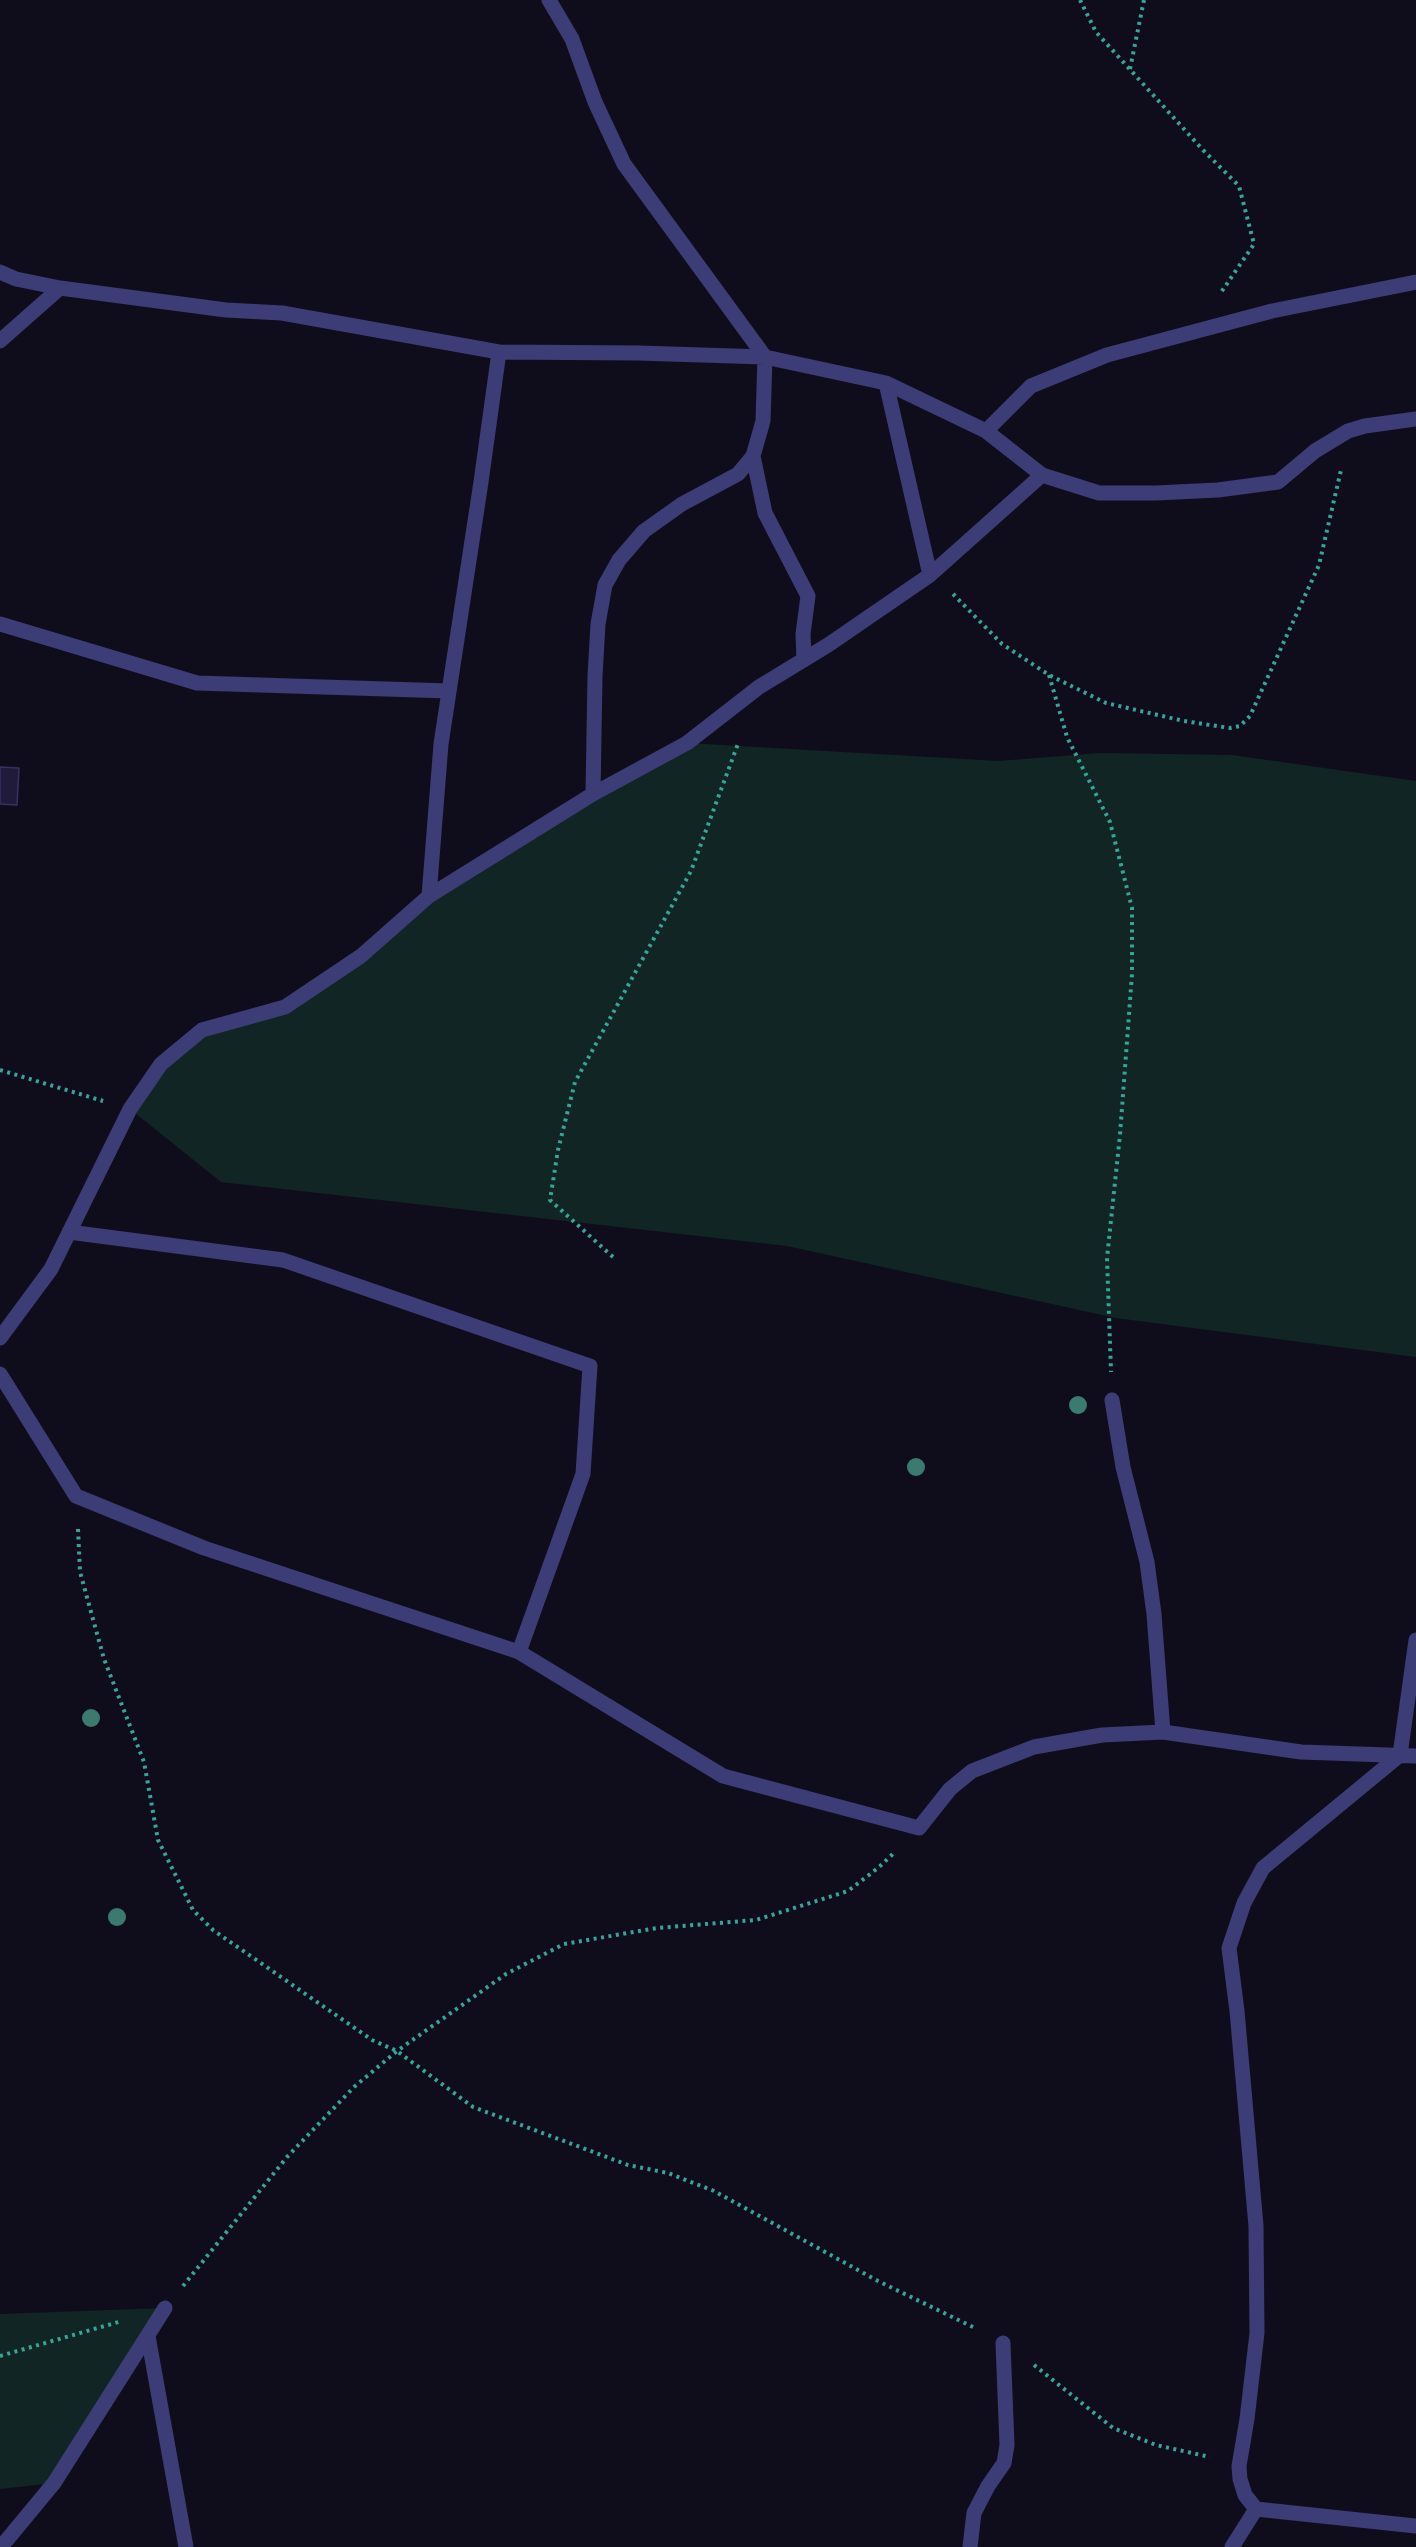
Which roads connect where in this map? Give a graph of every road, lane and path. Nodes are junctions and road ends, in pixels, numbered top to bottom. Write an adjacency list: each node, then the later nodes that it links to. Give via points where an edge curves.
1 (549, 0): 11 (street, via 572,39 624,164)
2 (1080, 0): 4 (path, via 1096,33)
3 (1144, 0): 4 (path)
4 (1130, 69): 8 (path, via 1239,186 1254,244)
5 (0, 272): 7 (street)
6 (1416, 282): 8 (street, via 1272,311)
7 (60, 288): 9 (street); 10 (street, via 282,314)
8 (1193, 332): 14 (street, via 1107,355 1031,386)
9 (0, 341)
10 (499, 352): 11 (street); 23 (street)
11 (765, 357): 12 (street); 16 (street, via 763,421)
12 (886, 382): 14 (street); 18 (street)
13 (1416, 419): 15 (street)
14 (986, 431): 17 (street)
15 (1348, 431): 17 (street, via 1315,451 1278,482 1218,490 1099,493); 21 (path, via 1319,565 1250,716 1240,726 1184,721 1106,703)
16 (753, 456): 20 (street, via 765,513 808,596); 24 (street, via 738,474 682,504 644,531 619,560 605,585 595,676)
17 (1042, 475): 18 (street)
18 (930, 575): 20 (street); 21 (path, via 1002,644)
19 (0, 624): 23 (street, via 197,683)
20 (804, 660): 22 (street)
21 (1049, 675): 32 (path, via 1067,737 1110,822 1132,908 1132,974 1107,1258)
22 (759, 687): 24 (street, via 687,743); 29 (path, via 691,871 575,1082 550,1200)
23 (448, 691): 25 (street)
24 (593, 794): 25 (street)
25 (429, 896): 27 (street, via 362,956 285,1007 202,1030 161,1064)
26 (0, 1070): 27 (path)
27 (130, 1109): 28 (street)
28 (69, 1232): 30 (street, via 51,1269); 35 (street, via 283,1260 590,1366 583,1474)
29 (613, 1257)
30 (0, 1338)
31 (0, 1374): 33 (street)
32 (1112, 1400): 36 (street, via 1123,1467 1147,1562)
33 (76, 1496): 35 (street, via 204,1548); 40 (path, via 80,1572 104,1659 144,1762 159,1840 183,1893 213,1930 372,2040)
34 (1416, 1640): 37 (street)
35 (519, 1652): 39 (street, via 723,1776)
36 (1163, 1732): 37 (street, via 1301,1752); 39 (street, via 1102,1735 1034,1747 972,1772 950,1789)
37 (1400, 1755): 38 (street); 45 (street, via 1263,1868 1244,1903 1229,1948 1256,2226 1257,2333)
38 (1416, 1756)
39 (919, 1828): 40 (path, via 848,1891 756,1920 657,1928 564,1944 506,1974)
40 (397, 2051): 41 (path, via 354,2087 287,2157); 43 (path, via 472,2107 628,2165 668,2173 714,2191)
41 (165, 2308): 42 (street); 44 (path)
42 (148, 2336): 48 (street, via 54,2483); 49 (street)
43 (1003, 2343): 45 (path, via 1113,2428 1156,2445); 50 (street, via 1007,2445 1004,2463 974,2513)
44 (0, 2356)
45 (1239, 2466): 46 (street, via 1245,2495)
46 (1256, 2508): 47 (street); 51 (street)
47 (1416, 2526)
48 (1, 2547)
49 (186, 2547)
50 (970, 2547)
51 (1232, 2547)

